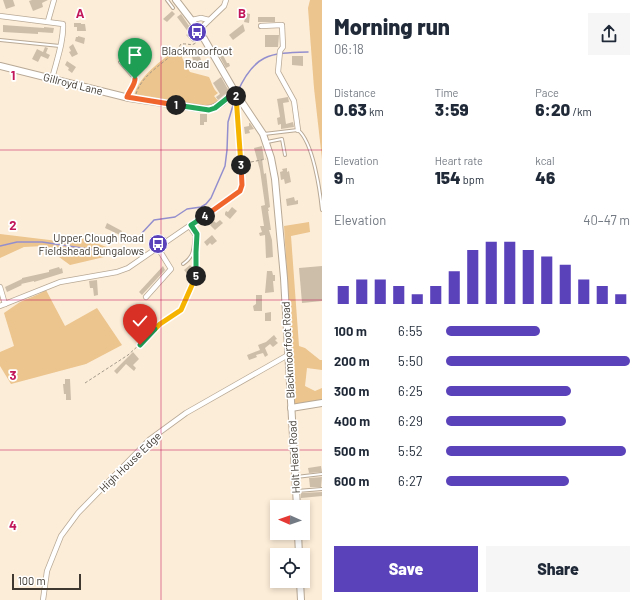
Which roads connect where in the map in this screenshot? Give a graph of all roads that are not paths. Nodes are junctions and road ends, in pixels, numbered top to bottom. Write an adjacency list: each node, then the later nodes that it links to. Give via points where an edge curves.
1 (54, 0): 9 (street)
2 (167, 0): 5 (lane)
3 (176, 0): 7 (street, Blackmoorfoot Road)
4 (226, 0): 8 (street, via 224,6)
5 (173, 8)
6 (0, 16): 9 (street)
7 (192, 20): 8 (street); 11 (street, Blackmoorfoot Road)
8 (209, 20): 11 (street)
9 (48, 21): 13 (street, via 63,24)
10 (261, 26): 19 (street, via 282,25 283,47 278,72 294,101)
11 (199, 30): 17 (street, Blackmoorfoot Road)
12 (0, 40): 13 (lane)
13 (60, 46): 16 (street)
14 (120, 62): 18 (lane, via 135,79)
15 (0, 66): 16 (street, Gillroyd Lane)
16 (52, 79): 18 (street, Gillroyd Lane)
17 (237, 96): 18 (street, Gillroyd Lane, via 209,110); 20 (street, Blackmoorfoot Road); 24 (street, via 242,185 240,191)
18 (127, 97)
19 (298, 130): 20 (lane); 23 (lane, via 304,135 318,180)
20 (263, 134): 21 (street, Blackmoorfoot Road)
21 (266, 142): 22 (lane, via 282,139); 31 (street, Blackmoorfoot Road, via 275,179)
22 (286, 156)
23 (322, 210)
24 (189, 226): 25 (street); 26 (lane, via 195,236 191,259)
25 (158, 248): 28 (street, via 171,269); 29 (street, via 128,268 60,282)
26 (183, 264)
27 (0, 287): 29 (street)
28 (146, 297)
29 (5, 304): 30 (street)
30 (0, 306)
31 (288, 355): 33 (street, Blackmoorfoot Road); 40 (street, High House Edge, via 186,413 149,440 78,513 61,536 47,571)
32 (322, 403): 33 (street, Blackmoorfoot Road)
33 (291, 408): 35 (street, Holt Head Road)
34 (322, 474): 35 (lane)
35 (295, 477): 37 (street, Holt Head Road)
36 (322, 489): 37 (lane)
37 (296, 491): 38 (street, Holt Head Road)
38 (296, 500)
39 (300, 588): 41 (street)
40 (43, 600)
41 (301, 600)

